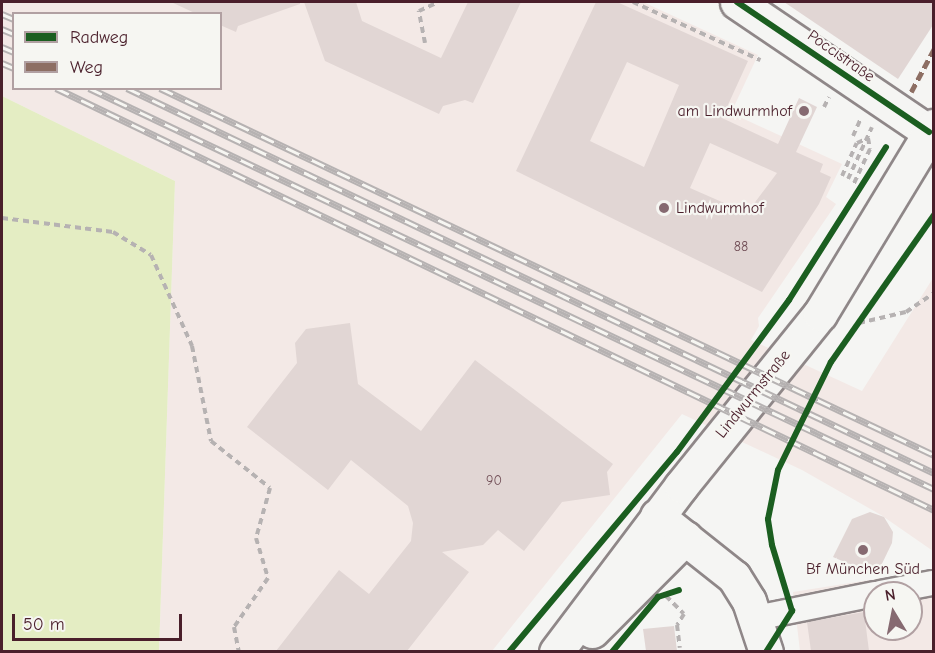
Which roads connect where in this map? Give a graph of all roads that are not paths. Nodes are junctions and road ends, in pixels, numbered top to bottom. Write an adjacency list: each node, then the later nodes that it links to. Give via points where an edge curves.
1 (737, 2): 2 (main road, Poccistraße)
2 (932, 130): 3 (main road, Lindwurmstraße, via 820,314)
3 (657, 516): 4 (main road); 7 (main road, Lindwurmstraße)
4 (689, 541): 6 (main road, via 734,577); 8 (main road)
5 (863, 596): 6 (street)
6 (756, 618): 9 (main road)
7 (556, 651)
8 (571, 651)
9 (766, 651)

